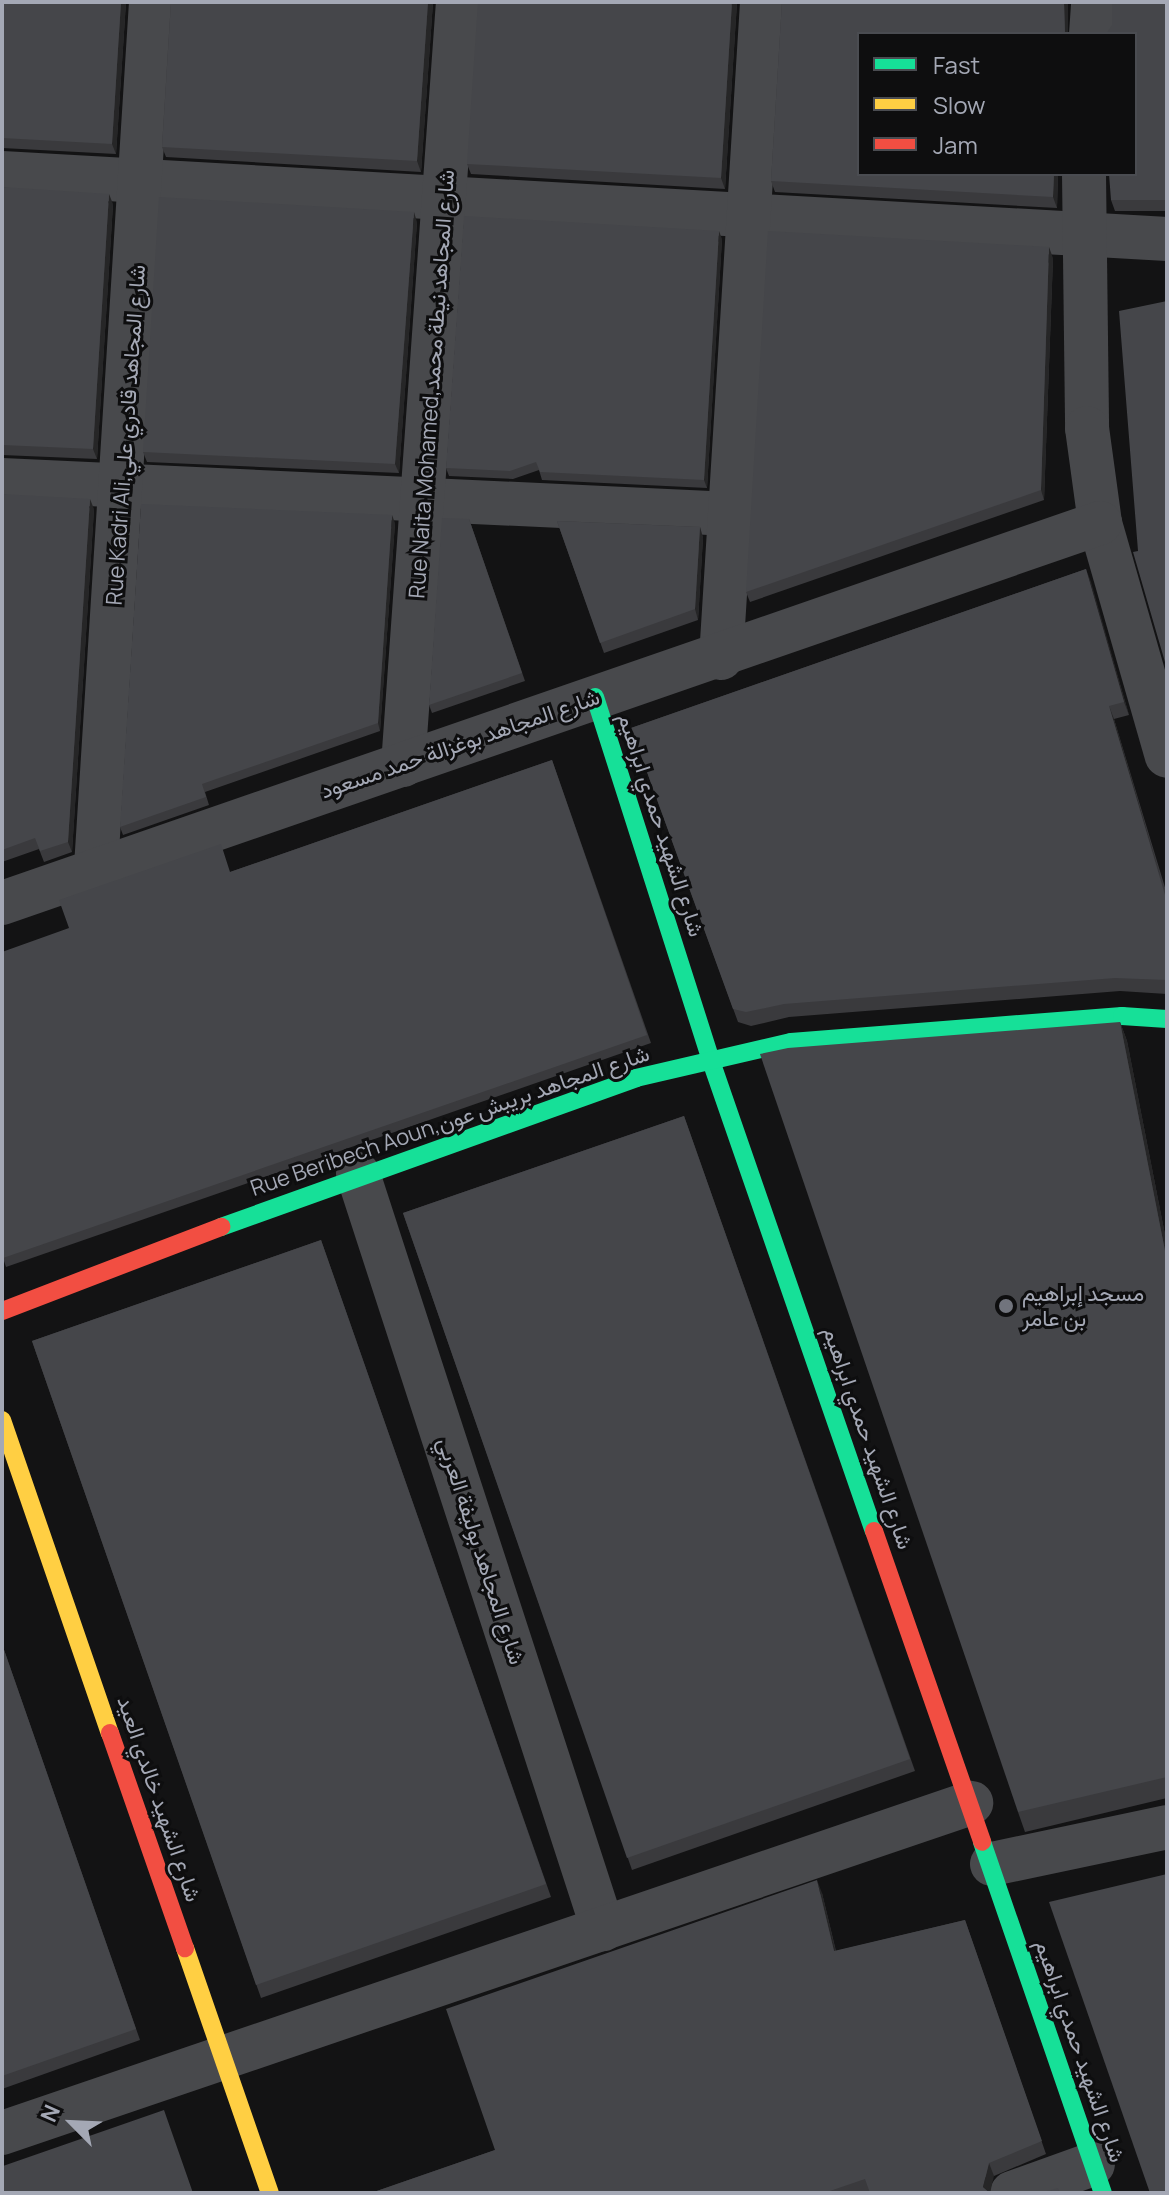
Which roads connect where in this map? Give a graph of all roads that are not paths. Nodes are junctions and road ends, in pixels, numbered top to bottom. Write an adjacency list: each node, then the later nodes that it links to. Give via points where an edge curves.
1 (151, 2): 8 (street, Rue Kadri Ali,شارع المجاهد قادري علي)
2 (458, 2): 9 (street, Rue Naita Mohamed,شارع المجاهد نيطة محمد)
3 (762, 2): 10 (street)
4 (1093, 2): 5 (street)
5 (1091, 32)
6 (2, 173): 8 (street)
7 (1084, 176): 11 (street)
8 (141, 181): 9 (street); 14 (street, Rue Kadri Ali,شارع المجاهد قادري علي)
9 (445, 201): 10 (street); 15 (street, Rue Naita Mohamed,شارع المجاهد نيطة محمد)
10 (747, 218): 11 (street); 16 (street)
11 (1082, 235): 12 (street); 17 (street, via 1087,428)
12 (1167, 239)
13 (2, 480): 14 (street)
14 (124, 487): 15 (street); 22 (street, Rue Kadri Ali,شارع المجاهد قادري علي)
15 (423, 501): 16 (street); 21 (street, Rue Naita Mohamed,شارع المجاهد نيطة محمد)
16 (731, 514): 18 (street)
17 (1100, 523): 18 (street, شارع المجاهد بوغزالة حمد مسعود); 20 (street)
18 (721, 658): 19 (street, شارع المجاهد بوغزالة حمد مسعود)
19 (595, 697): 21 (street, شارع المجاهد بوغزالة حمد مسعود); 25 (street, شارع الشهيد حمدي ابراهيم)
20 (1167, 756)
21 (403, 765): 22 (street, شارع المجاهد بوغزالة حمد مسعود)
22 (96, 867): 23 (street, شارع المجاهد بوغزالة حمد مسعود)
23 (2, 903)
24 (1166, 1021): 25 (street, Rue Beribech Aoun,شارع المجاهد بريبش عون, via 1122,1016 791,1042)
25 (711, 1061): 26 (street, Rue Beribech Aoun,شارع المجاهد بريبش عون, via 636,1078); 29 (street, شارع الشهيد حمدي ابراهيم)
26 (358, 1174): 27 (street, Rue Beribech Aoun,شارع المجاهد بريبش عون); 32 (street, شارع المجاهد بوليفة العربي)
27 (2, 1311)
28 (2, 1420): 33 (street, شارع الشهيد خالدي العيد)
29 (971, 1803): 31 (street, شارع الشهيد حمدي ابراهيم); 32 (street)
30 (1167, 1827): 31 (street)
31 (992, 1864): 35 (street, شارع الشهيد حمدي ابراهيم)
32 (603, 1929): 33 (street)
33 (223, 2054): 34 (street); 36 (street, شارع الشهيد خالدي العيد)
34 (2, 2133)
35 (1098, 2179): 37 (street)
36 (270, 2193)
37 (1012, 2193)

